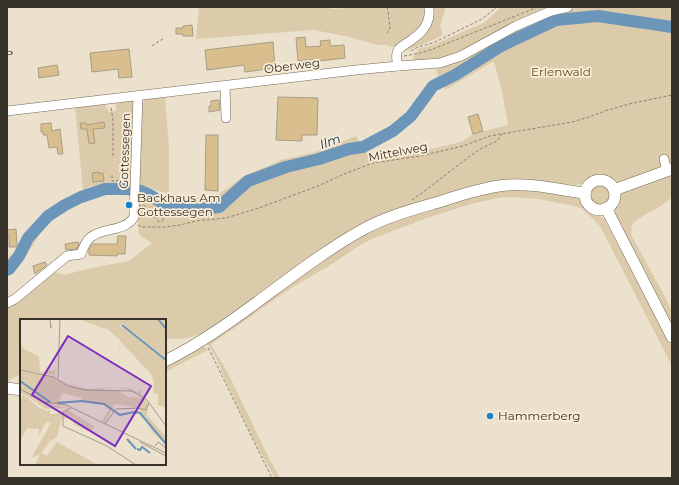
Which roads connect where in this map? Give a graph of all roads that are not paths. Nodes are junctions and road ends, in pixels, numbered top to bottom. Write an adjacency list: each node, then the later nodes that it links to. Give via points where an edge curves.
1 (429, 7): 3 (street, via 424,29 399,48)
2 (568, 7): 3 (street, Oberweg, via 551,11 516,26 461,56 433,66)
3 (397, 62): 4 (street, Oberweg)
4 (252, 83): 5 (street, Oberweg); 6 (street)
5 (225, 86): 7 (street, Oberweg); 9 (street)
6 (252, 93)
7 (138, 96): 8 (street, Oberweg); 15 (street, Gottessegen, via 135,199 134,217 131,222 96,234 80,254 67,256)
8 (7, 111)
9 (226, 118)
10 (664, 159): 11 (street)
11 (669, 170): 12 (main road)
12 (614, 190): 13 (main road, via 607,182 598,180 590,184); 14 (main road, via 613,202)
13 (585, 193): 14 (main road, via 586,201 592,208); 17 (main road, via 546,186 495,186 380,221 342,242 202,340)
14 (606, 208): 16 (main road)
15 (7, 303)
16 (672, 337)
17 (166, 359)
18 (7, 388): 19 (main road)
19 (20, 390)

